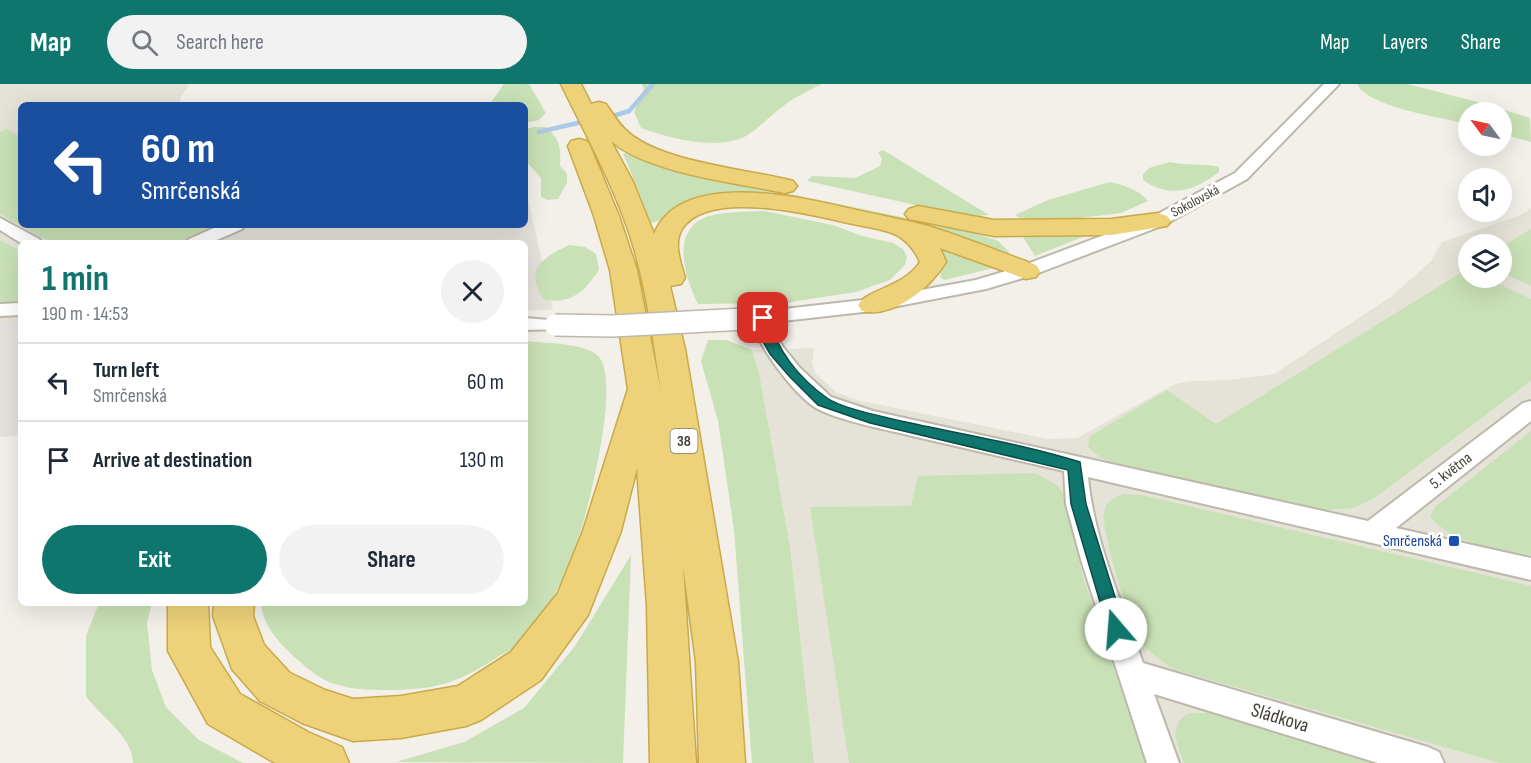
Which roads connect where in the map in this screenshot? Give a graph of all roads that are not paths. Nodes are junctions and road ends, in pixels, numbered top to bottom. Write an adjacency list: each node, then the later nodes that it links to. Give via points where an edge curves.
1 (1332, 84): 3 (street, Sokolovská, via 1241,176)
2 (584, 109): 6 (highway, via 625,141 663,158); 16 (highway, 38, via 597,187 628,288); 19 (highway, 38, via 621,182 647,248 670,349)
3 (1158, 221): 6 (highway, via 1111,227); 10 (street, Sokolovská)
4 (0, 223): 8 (street)
5 (229, 228): 9 (street)
6 (994, 228): 10 (highway, via 1021,252)
7 (904, 229): 10 (highway); 11 (highway, via 926,246 933,262 909,289); 19 (highway, via 797,204 747,199 700,205 670,227 664,243 673,293)
8 (28, 240)
9 (202, 240)
10 (1026, 271): 11 (street, Sokolovská, via 979,285)
11 (872, 305): 14 (street, Sokolovská)
12 (18, 309): 13 (street)
13 (0, 310)
14 (754, 318): 15 (street, Sokolovská, bridge, via 612,326); 18 (street, via 793,373 823,402 870,418)
15 (528, 324)
16 (645, 382): 23 (highway, via 602,531 574,603 526,666 466,705 401,717 353,720 317,708 275,687 247,656 233,616); 26 (highway, 38, via 662,514)
17 (1531, 409): 20 (street, 5. května)
18 (1075, 466): 20 (street); 24 (street, via 1078,504)
19 (688, 468): 27 (highway, 38, via 717,662)
20 (1371, 533): 21 (street)
21 (1531, 569)
22 (188, 606): 25 (highway, via 189,651 224,709)
23 (234, 606)
24 (1131, 673): 28 (street); 29 (street, Sládkova)
25 (326, 763)
26 (673, 763)
27 (722, 763)
28 (1163, 763)
29 (1428, 763)

